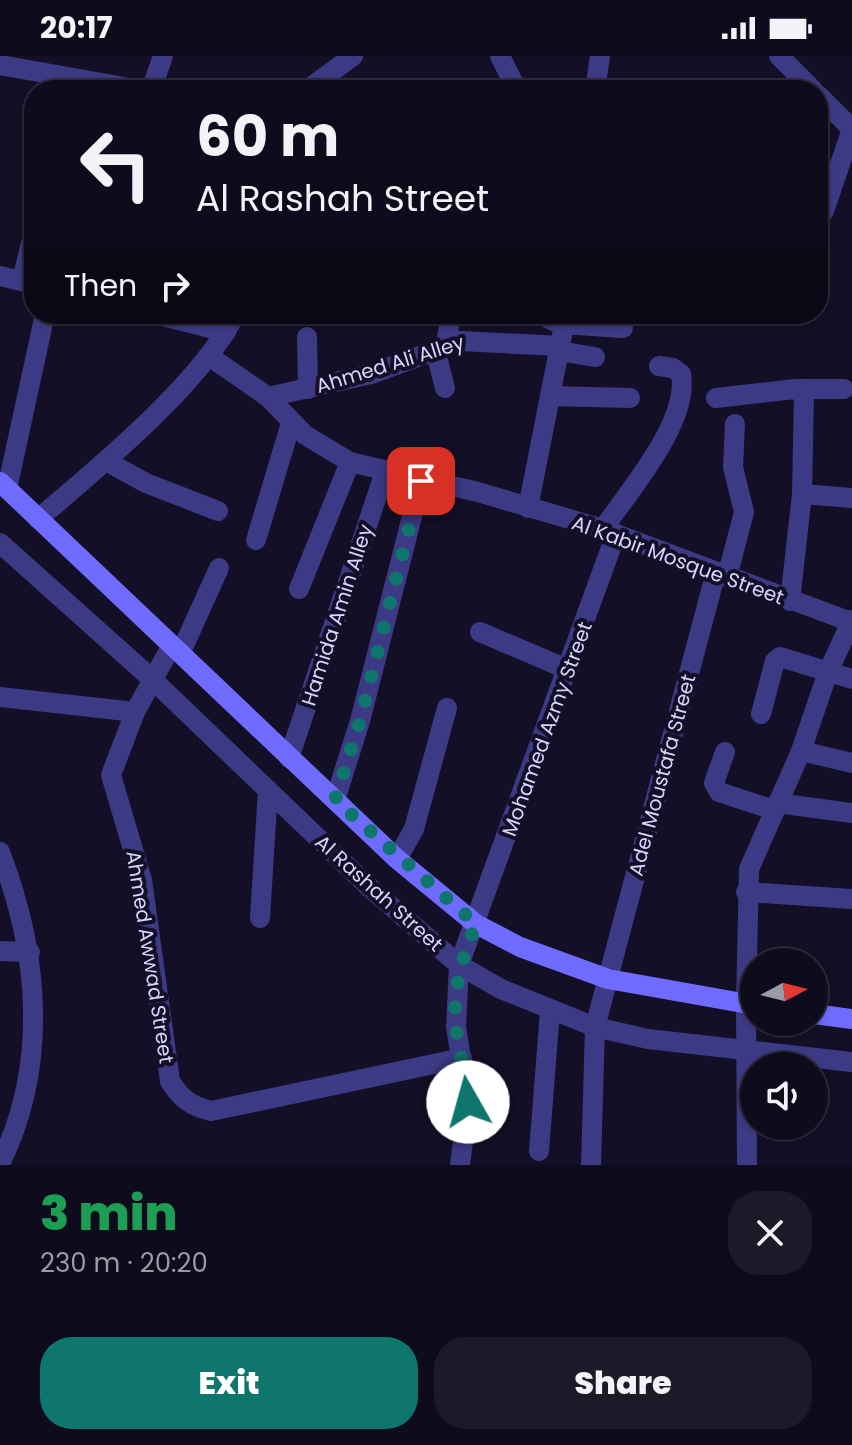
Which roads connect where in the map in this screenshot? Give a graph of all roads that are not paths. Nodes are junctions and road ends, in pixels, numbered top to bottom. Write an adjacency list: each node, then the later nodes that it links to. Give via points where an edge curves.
1 (163, 56): 8 (street)
2 (500, 56): 10 (street)
3 (600, 56): 11 (street)
4 (779, 56): 12 (street)
5 (345, 59): 9 (street)
6 (0, 65): 7 (street)
7 (54, 80)
8 (155, 80)
9 (319, 80)
10 (512, 80)
11 (596, 80)
12 (803, 80)
13 (828, 105): 14 (street)
14 (852, 129): 15 (street)
15 (828, 194)
16 (0, 276): 17 (street)
17 (24, 282)
18 (42, 324): 43 (street)
19 (229, 324): 26 (street)
20 (448, 324): 24 (street)
21 (561, 324): 22 (street); 25 (street)
22 (623, 328)
23 (307, 337): 30 (street)
24 (440, 346): 25 (street, Ahmed Ali Alley, via 474,339); 29 (street); 30 (street, Ahmed Ali Alley, via 371,374)
25 (559, 348): 27 (street, Ahmed Ali Alley); 33 (street)
26 (209, 356): 34 (street, Al Kabir Mosque Street); 39 (street)
27 (595, 357)
28 (659, 366): 49 (street, Mohamed Azmy Street, via 681,374 676,413)
29 (445, 388)
30 (308, 389): 34 (street, Ahmed Ali Alley)
31 (799, 389): 32 (street); 36 (street); 44 (street, via 804,398)
32 (844, 389)
33 (550, 396): 35 (street); 46 (street)
34 (268, 397): 37 (street, Al Kabir Mosque Street)
35 (630, 398)
36 (716, 398)
37 (291, 423): 40 (street, Al Kabir Mosque Street); 50 (street)
38 (735, 424): 53 (street, Adel Moustafa Street, via 724,459 744,512)
39 (106, 461): 47 (street); 48 (street)
40 (350, 462): 41 (street, Al Kabir Mosque Street); 54 (street)
41 (385, 472): 42 (street, Al Kabir Mosque Street); 69 (street, Hamida Amin Alley)
42 (421, 481): 46 (street, Al Kabir Mosque Street); 72 (street)
43 (2, 485): 48 (main road, Al Rashah Street)
44 (802, 494): 45 (street); 55 (street)
45 (852, 498)
46 (528, 508): 49 (street, Al Kabir Mosque Street)
47 (218, 511)
48 (38, 519): 58 (main road, Al Rashah Street)
49 (610, 531): 53 (street, Al Kabir Mosque Street); 59 (street, Mohamed Azmy Street)
50 (256, 540)
51 (0, 543): 61 (street, Al Rashah Street)
52 (219, 568): 58 (street, Ahmed Awwad Street)
53 (721, 575): 55 (street, Al Kabir Mosque Street); 85 (street, Adel Moustafa Street)
54 (299, 589)
55 (790, 601): 56 (street, Al Kabir Mosque Street)
56 (852, 621): 60 (street)
57 (480, 632): 59 (street)
58 (176, 648): 61 (street, Ahmed Awwad Street); 69 (main road, Al Rashah Street)
59 (569, 670): 80 (street, Mohamed Azmy Street)
60 (828, 672): 62 (street); 66 (street, via 777,659); 67 (street)
61 (152, 679): 65 (street, Ahmed Awwad Street); 71 (street, Al Rashah Street)
62 (852, 679)
63 (0, 697): 65 (street)
64 (447, 708): 76 (street, via 414,829)
65 (135, 712): 93 (street, Ahmed Awwad Street, via 111,775 142,880 170,1081 179,1097 211,1111)
66 (761, 714)
67 (801, 751): 70 (street); 73 (street)
68 (725, 752): 73 (street, via 714,783 719,792)
69 (289, 758): 72 (main road, Al Rashah Street)
70 (852, 763)
71 (268, 790): 79 (street); 84 (street, Al Rashah Street)
72 (335, 800): 76 (main road, Al Rashah Street)
73 (776, 806): 74 (street); 77 (street, via 749,869)
74 (852, 813)
75 (0, 852): 83 (street, via 19,900)
76 (397, 859): 80 (main road, Al Rashah Street)
77 (746, 892): 78 (street); 81 (street)
78 (852, 899)
79 (260, 918)
80 (476, 924): 84 (street, Mohamed Azmy Street); 85 (main road, Al Rashah Street, via 531,952)
81 (748, 948)
82 (0, 951): 83 (street)
83 (30, 952): 96 (street, via 35,996 32,1051)
84 (459, 965): 87 (street, Al Rashah Street); 93 (street, Mohamed Azmy Street, via 456,1027)
85 (608, 979): 86 (main road, Al Rashah Street); 90 (street, Adel Moustafa Street)
86 (740, 1003)
87 (550, 1011): 90 (street, Al Rashah Street); 95 (street)
88 (828, 1016): 89 (main road)
89 (852, 1019)
90 (595, 1027): 92 (street, Al Rashah Street, via 648,1039); 98 (street, Adel Moustafa Street)
91 (746, 1036): 92 (street)
92 (745, 1049): 94 (street, Al Rashah Street); 99 (street)
93 (462, 1058): 97 (street, Mohamed Azmy Street, via 468,1102)
94 (852, 1062)
95 (539, 1151)
96 (0, 1164)
97 (460, 1165)
98 (591, 1165)
99 (747, 1165)

